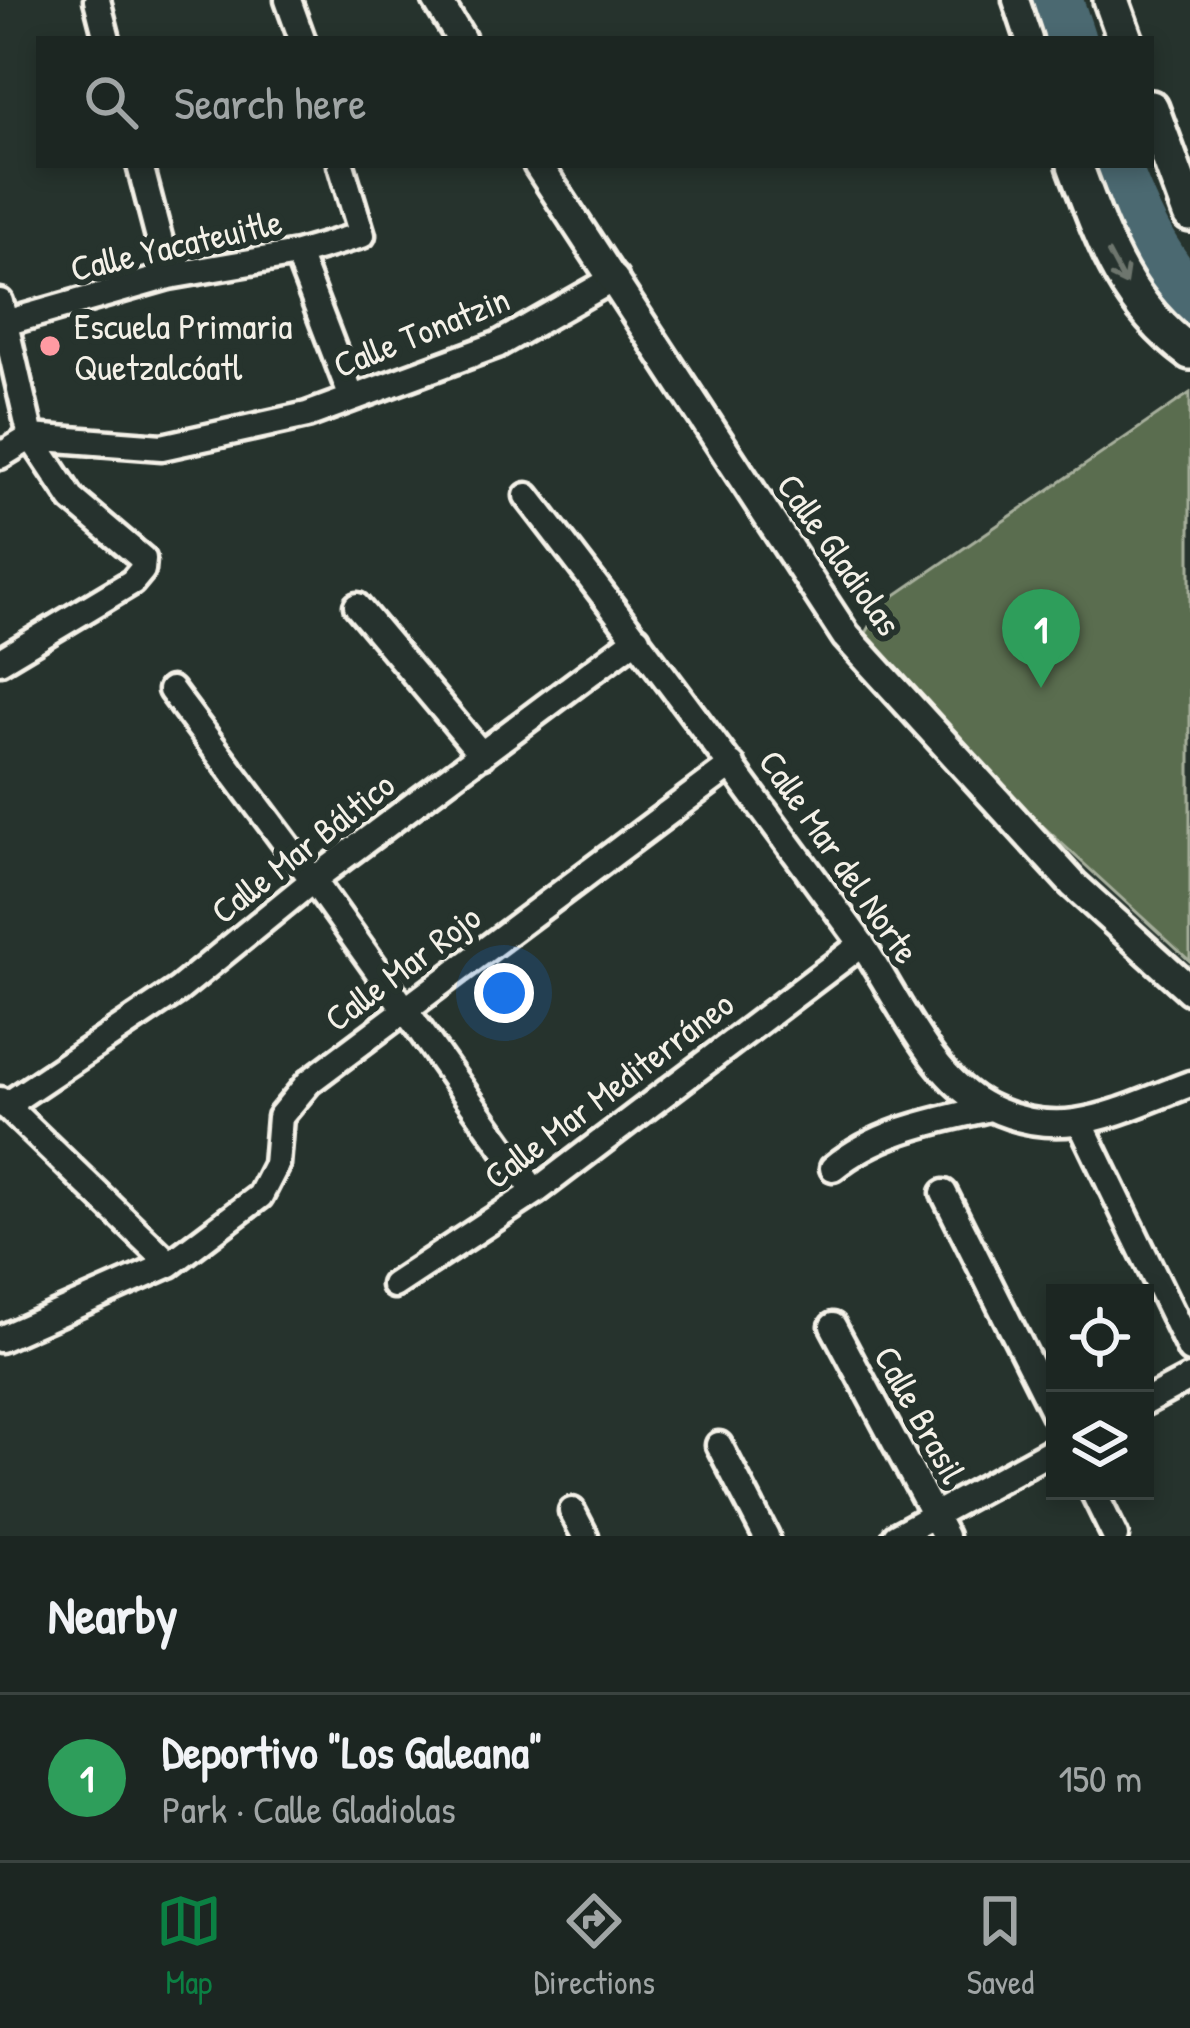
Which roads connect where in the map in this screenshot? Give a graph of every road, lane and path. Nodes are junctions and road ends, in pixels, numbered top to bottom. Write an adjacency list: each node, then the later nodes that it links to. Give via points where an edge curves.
1 (97, 0): 6 (street)
2 (289, 0): 7 (street)
3 (1016, 0): 9 (street)
4 (1111, 0): 10 (main road)
5 (440, 1): 8 (street)
6 (106, 36)
7 (301, 36)
8 (459, 36)
9 (1029, 36)
10 (1124, 36)
11 (1154, 116): 16 (main road)
12 (141, 168): 18 (street)
13 (342, 168): 17 (street, Calle Yacateuitle, via 362,235)
14 (546, 168): 19 (street, Calle Gladiolas)
15 (1076, 168): 21 (main road, one-way to 21, via 1131,295)
16 (1190, 214)
17 (298, 254): 18 (street, Calle Yacateuitle); 22 (street)
18 (169, 276): 20 (street, Calle Yacateuitle)
19 (615, 278): 22 (street, Calle Tonatzin, via 497,345); 34 (street, Calle Gladiolas, via 846,636 1073,884)
20 (2, 312): 23 (street)
21 (1190, 352)
22 (352, 398): 23 (street, Calle Tonatzin, via 162,447)
23 (31, 436): 24 (street); 28 (street, via 72,499 143,559 142,570)
24 (0, 456)
25 (526, 496): 27 (street, Calle Mar del Norte)
26 (356, 606): 30 (street)
27 (637, 638): 30 (street, Calle Mar Báltico); 31 (street, Calle Mar del Norte)
28 (0, 662)
29 (171, 690): 32 (street)
30 (482, 754): 32 (street, Calle Mar Báltico)
31 (732, 765): 33 (street, Calle Mar del Norte); 35 (street, Calle Mar Rojo)
32 (313, 880): 35 (street); 37 (street, Calle Mar Báltico, via 178,990)
33 (862, 944): 38 (street, Calle Mar del Norte, via 949,1080); 41 (street, Calle Mar Mediterráneo)
34 (1190, 990)
35 (405, 1009): 41 (street); 43 (street, Calle Mar Rojo, via 309,1082 280,1118 277,1165 260,1196)
36 (1190, 1084): 39 (street)
37 (2, 1103): 43 (street)
38 (989, 1108): 39 (street); 40 (street, via 860,1146)
39 (1081, 1124): 47 (street)
40 (832, 1168)
41 (535, 1192): 44 (street, Calle Mar Mediterráneo)
42 (944, 1193): 49 (street)
43 (170, 1264): 46 (street, Calle Mar Rojo)
44 (394, 1286)
45 (832, 1326): 55 (street, Calle Brasil)
46 (1, 1337)
47 (1190, 1350)
48 (1190, 1378): 50 (street)
49 (1046, 1396)
50 (1154, 1397)
51 (719, 1445): 57 (street)
52 (1046, 1455): 55 (street)
53 (1097, 1500): 59 (street)
54 (572, 1511): 56 (street)
55 (940, 1526): 58 (street)
56 (586, 1536)
57 (766, 1536)
58 (896, 1536)
59 (1115, 1536)

